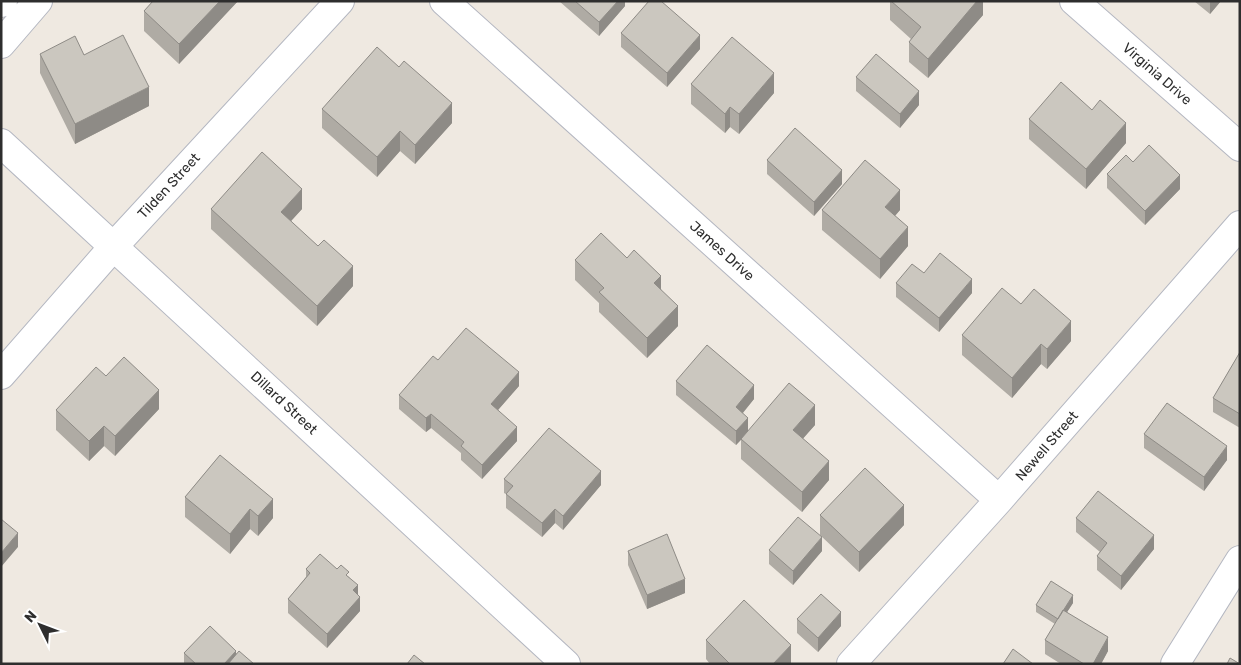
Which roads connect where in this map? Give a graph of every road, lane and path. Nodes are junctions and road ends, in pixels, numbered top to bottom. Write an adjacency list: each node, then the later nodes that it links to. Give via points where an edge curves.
1 (38, 1): 5 (street)
2 (340, 1): 9 (street, Tilden Street)
3 (444, 1): 11 (street, James Drive)
4 (1074, 1): 7 (street, Virginia Drive)
5 (1, 44)
6 (1, 143): 9 (street, Dillard Street)
7 (1240, 147)
8 (1235, 242): 11 (street, Newell Street)
9 (114, 246): 10 (street, Tilden Street); 13 (street, Dillard Street)
10 (1, 375)
11 (999, 500): 14 (street, Newell Street)
12 (1240, 560): 15 (street)
13 (566, 664)
14 (851, 664)
15 (1175, 664)

